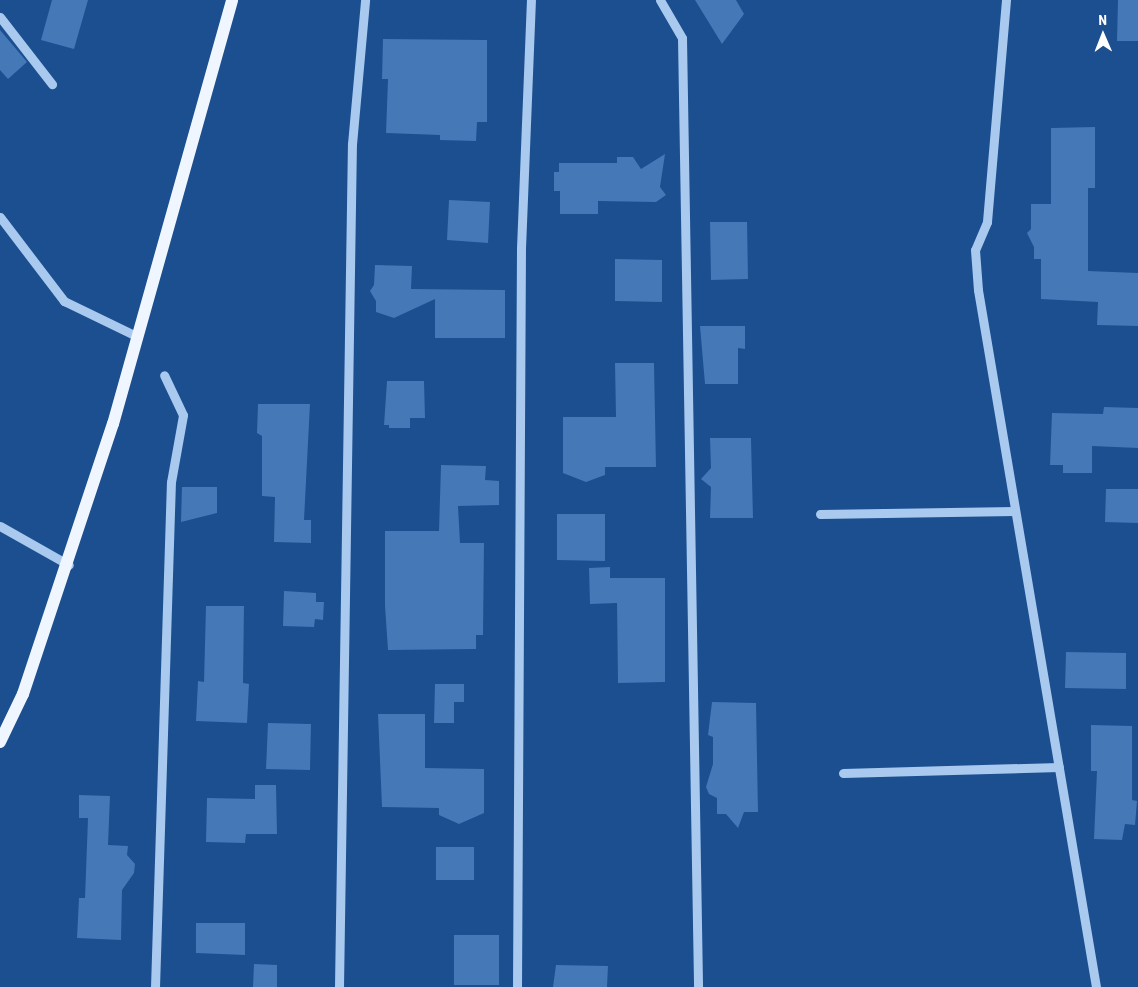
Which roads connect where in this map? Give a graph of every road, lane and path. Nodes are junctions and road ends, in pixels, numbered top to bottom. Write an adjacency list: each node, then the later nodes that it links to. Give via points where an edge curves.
1 (232, 0): 9 (main road)
2 (365, 0): 19 (street, via 352,144)
3 (531, 0): 20 (street, via 521,248)
4 (660, 0): 21 (street, via 682,38)
5 (1006, 0): 11 (street, via 988,222 975,250 978,290)
6 (0, 18): 7 (street)
7 (52, 84)
8 (0, 217): 9 (street, via 64,301)
9 (138, 337): 14 (main road)
10 (164, 375): 18 (street, via 183,415 171,482)
11 (1016, 511): 12 (street); 16 (street)
12 (820, 514)
13 (0, 526): 14 (street)
14 (68, 565): 15 (main road, via 23,694)
15 (0, 742)
16 (1060, 767): 17 (street); 22 (street)
17 (843, 773)
18 (155, 987)
19 (339, 987)
20 (517, 987)
21 (698, 987)
22 (1096, 987)

